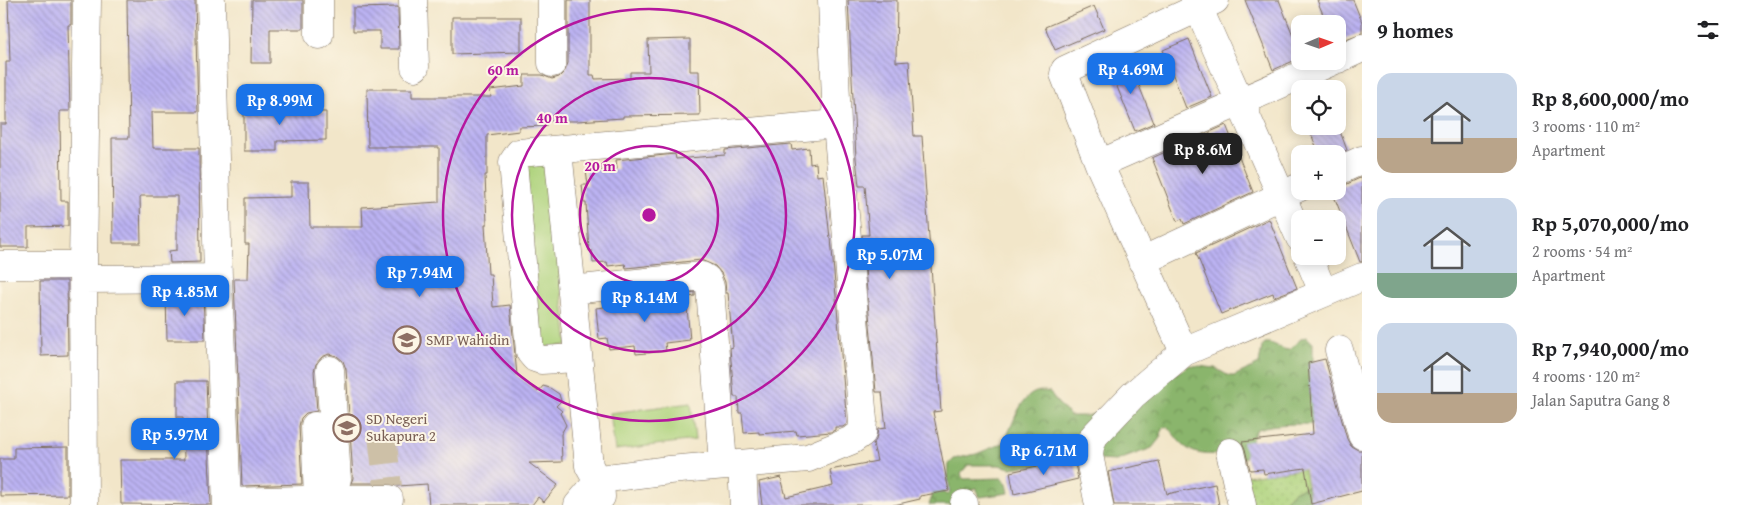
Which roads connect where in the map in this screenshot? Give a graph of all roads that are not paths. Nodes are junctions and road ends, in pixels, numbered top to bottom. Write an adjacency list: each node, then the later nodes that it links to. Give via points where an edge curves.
1 (87, 0): 24 (street)
2 (211, 0): 26 (street)
3 (319, 0): 8 (street)
4 (413, 0): 12 (street)
5 (552, 0): 11 (street)
6 (832, 0): 15 (street)
7 (1203, 3): 14 (street); 18 (street, via 1065,70 1064,79)
8 (319, 35)
9 (1362, 48): 10 (street)
10 (1346, 55)
11 (552, 63)
12 (415, 67)
13 (1313, 70): 14 (street)
14 (1240, 103): 18 (street); 20 (street)
15 (837, 124): 16 (street); 35 (street, via 862,433 808,458)
16 (558, 150): 27 (street); 31 (street, via 519,153 513,162 530,352 542,360)
17 (1362, 160): 19 (street)
18 (1099, 164): 21 (street)
19 (1346, 167)
20 (1291, 191): 21 (street)
21 (1142, 261): 30 (street)
22 (0, 265): 24 (street)
23 (1312, 265): 28 (street)
24 (83, 272): 26 (street); 40 (street)
25 (1362, 277): 28 (street)
26 (218, 278): 39 (street)
27 (572, 290): 31 (street); 35 (street, via 702,276 707,279)
28 (1323, 292): 30 (street)
29 (1339, 350): 33 (street)
30 (1184, 352): 43 (street, via 1133,395 1094,436 1089,455)
31 (578, 358): 36 (street, via 589,466)
32 (330, 370): 38 (street, via 323,401)
33 (1362, 435)
34 (1230, 452): 44 (street)
35 (733, 464): 36 (street, via 669,470); 42 (street)
36 (601, 492): 41 (street)
37 (396, 498): 38 (street)
38 (319, 499): 39 (street)
39 (227, 504)
40 (84, 505)
41 (578, 505)
42 (744, 505)
43 (1100, 505)
44 (1242, 505)

